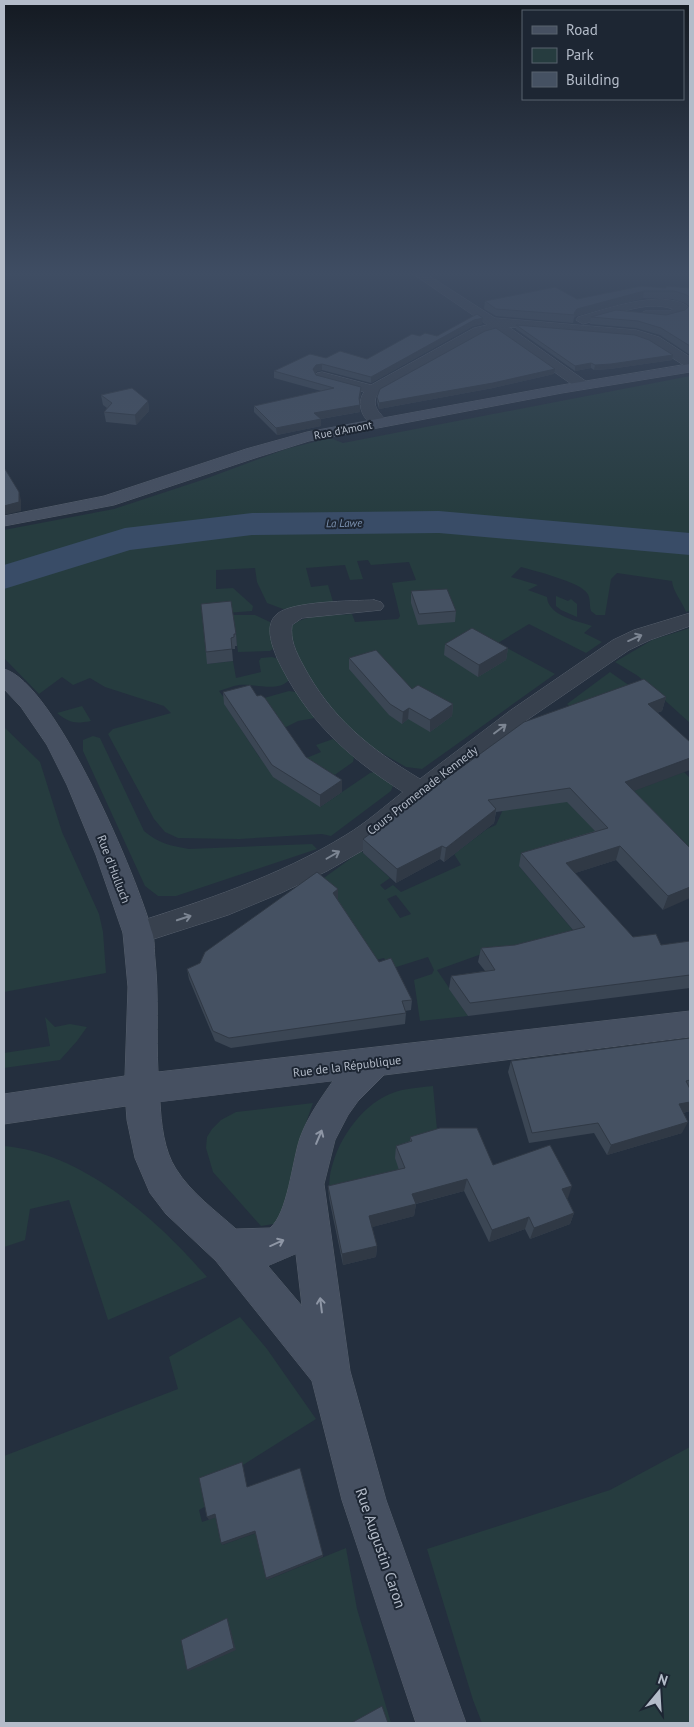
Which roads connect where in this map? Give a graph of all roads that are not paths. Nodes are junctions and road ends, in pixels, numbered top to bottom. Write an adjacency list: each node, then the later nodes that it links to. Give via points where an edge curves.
1 (435, 356): 8 (street)
2 (540, 356): 7 (street)
3 (678, 356): 4 (street)
4 (690, 362)
5 (690, 368): 7 (street, Rue d'Amont)
6 (322, 376): 8 (street)
7 (582, 385): 9 (street, Rue d'Amont)
8 (373, 390): 9 (street, via 366,407)
9 (380, 424): 10 (street, Rue d'Amont, via 278,444 108,501)
10 (9, 522)
11 (374, 606): 14 (street, via 289,615 280,626 282,641 300,684 322,715 353,747)
12 (690, 619): 14 (street, Cours Promenade Kennedy, one-way to 12, via 519,715 622,645)
13 (4, 676): 15 (street, Rue d'Hulluch, via 44,721 67,760 110,854)
14 (420, 790): 15 (street, Cours Promenade Kennedy, one-way to 14, via 218,907 317,864 356,841)
15 (138, 933): 18 (street, Rue d'Hulluch, via 143,987)
16 (690, 1024): 17 (street, Rue de la République)
17 (375, 1062): 18 (street, Rue de la République); 20 (street, Rue Augustin Caron, one-way to 17, via 318,1137 336,1104)
18 (142, 1089): 19 (street, Rue de la République); 21 (street, Rue Augustin Caron, via 144,1120 153,1158 163,1180 178,1202)
19 (4, 1108)
20 (306, 1184): 21 (street, one-way to 20, via 259,1249 285,1239 298,1221); 22 (street, Rue Augustin Caron, one-way to 20)
21 (229, 1248): 22 (street, Rue Augustin Caron)
22 (330, 1371): 23 (street, Rue Augustin Caron, via 364,1500)
23 (441, 1723)

